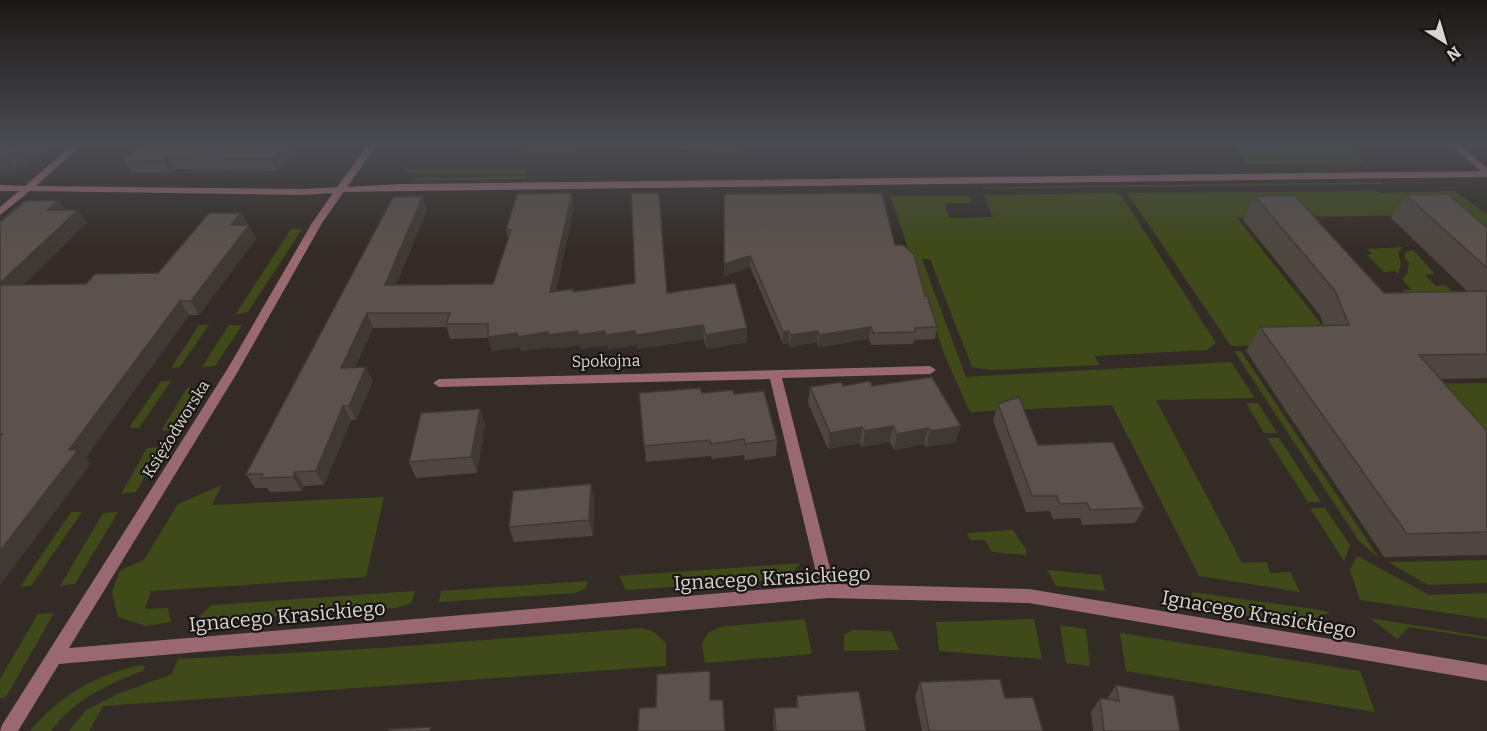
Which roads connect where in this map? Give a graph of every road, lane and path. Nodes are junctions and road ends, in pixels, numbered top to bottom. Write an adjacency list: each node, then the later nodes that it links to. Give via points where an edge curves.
1 (37, 179): 4 (street)
2 (348, 179): 6 (street, Księżodworska)
3 (1013, 179): 6 (street)
4 (27, 187): 5 (street); 6 (street); 7 (street)
5 (0, 188)
6 (340, 190): 12 (street, Księżodworska)
7 (0, 212)
8 (930, 370): 9 (street, Spokojna)
9 (775, 375): 10 (street, Spokojna); 11 (street)
10 (439, 383)
11 (828, 591): 12 (street, Ignacego Krasickiego); 13 (street, Ignacego Krasickiego, via 1029,596)
12 (54, 657): 14 (street, Księżodworska)
13 (1487, 673)
14 (8, 731)

